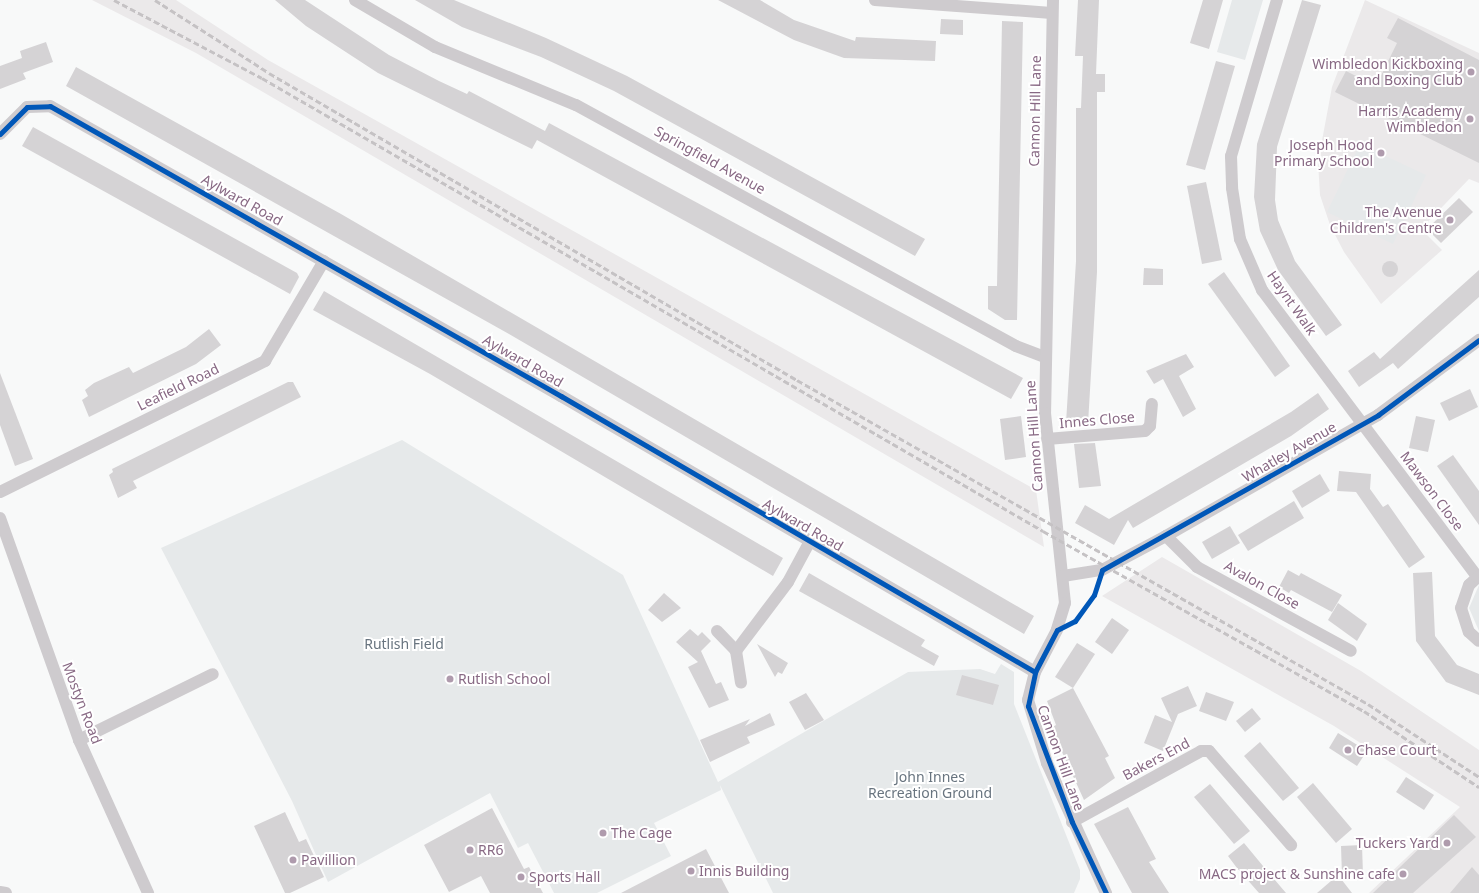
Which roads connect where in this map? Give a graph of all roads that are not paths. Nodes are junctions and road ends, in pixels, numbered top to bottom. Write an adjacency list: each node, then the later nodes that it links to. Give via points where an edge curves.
1 (355, 0): 9 (street, Springfield Avenue, via 418,39 576,105 1009,342)
2 (875, 0): 5 (street)
3 (1053, 0): 5 (street, Cannon Hill Lane)
4 (1277, 0): 11 (street, Haynt Walk, via 1232,156 1232,188 1240,239 1262,290)
5 (1052, 13): 9 (street, Cannon Hill Lane)
6 (0, 134): 7 (street, Aylward Road, via 26,107 50,106)
7 (324, 261): 13 (street, Leafield Road, via 264,360); 16 (street, Aylward Road)
8 (1479, 340): 11 (street, Whatley Avenue, via 1418,388)
9 (1045, 357): 12 (street, Cannon Hill Lane)
10 (1152, 404): 12 (street, Innes Close, via 1150,426 1145,431)
11 (1362, 423): 15 (street, Whatley Avenue); 18 (street, Mawson Close)
12 (1047, 439): 17 (street, Cannon Hill Lane)
13 (0, 492)
14 (0, 518): 26 (street, Mostyn Road)
15 (1166, 536): 17 (street, Whatley Avenue, via 1102,570); 22 (street, Avalon Close, via 1196,567)
16 (809, 542): 21 (street, via 788,582); 23 (street, Aylward Road)
17 (1063, 576): 23 (street, Cannon Hill Lane, via 1062,616)
18 (1478, 576): 20 (street, Mawson Close, via 1469,585 1461,608 1469,632)
19 (717, 631): 21 (street)
20 (1479, 641)
21 (736, 651): 25 (street)
22 (1351, 651)
23 (1035, 672): 27 (street, Cannon Hill Lane, via 1028,706)
24 (213, 674): 26 (street)
25 (741, 683)
26 (79, 740): 32 (street, Mostyn Road)
27 (1072, 822): 28 (street, Bakers End, via 1201,751 1209,751 1219,758); 29 (street, Cannon Hill Lane)
28 (1291, 845)
29 (1101, 891)
30 (0, 892): 31 (street)
31 (6, 893)
32 (148, 893)

